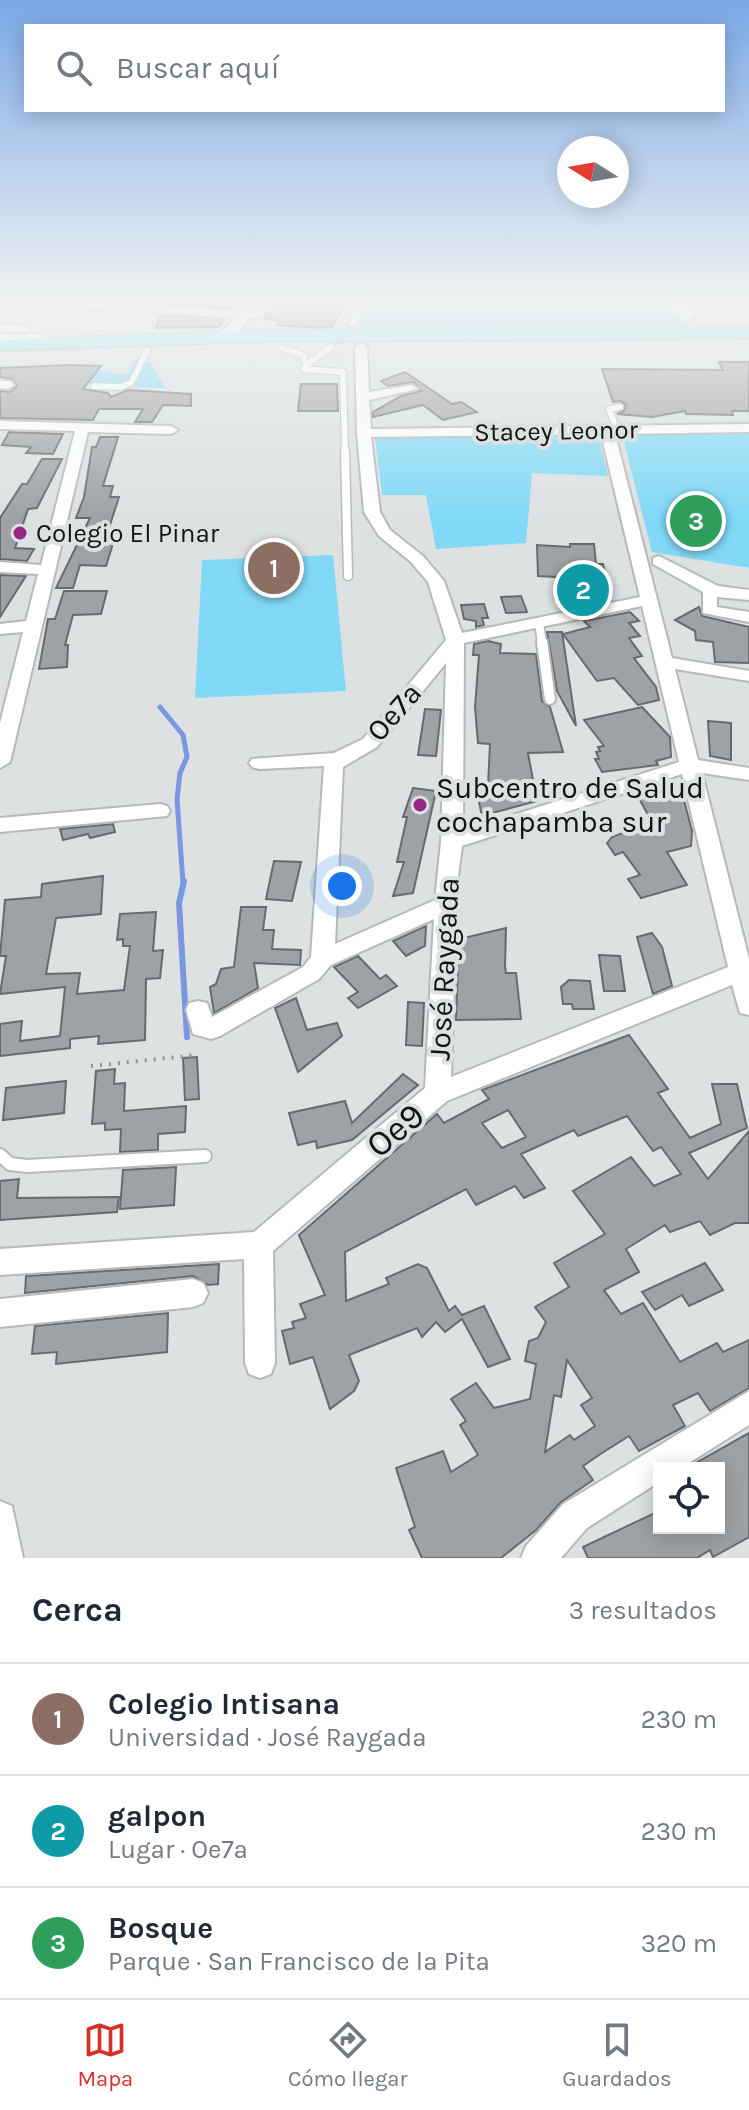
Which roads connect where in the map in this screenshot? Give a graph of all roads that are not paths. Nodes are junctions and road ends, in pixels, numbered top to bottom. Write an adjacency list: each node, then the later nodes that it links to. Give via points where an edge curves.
1 (137, 372): 4 (lane, via 131,383 120,387)
2 (339, 372): 17 (lane)
3 (352, 372): 6 (street, José Raygada)
4 (94, 386)
5 (412, 389): 6 (street)
6 (362, 397): 13 (street, José Raygada)
7 (620, 407): 12 (lane, via 609,409)
8 (0, 425): 10 (street)
9 (749, 428): 12 (street, Stacey Leonor)
10 (82, 429): 11 (street); 16 (street)
11 (171, 430)
12 (612, 430): 13 (street, Stacey Leonor); 20 (street)
13 (364, 433): 25 (street, José Raygada, via 377,526 436,581)
14 (659, 561): 18 (street)
15 (0, 567): 16 (street)
16 (46, 570): 23 (street)
17 (348, 576)
18 (714, 591): 19 (street); 21 (street, via 709,609)
19 (749, 595)
20 (648, 600): 22 (street); 26 (street)
21 (749, 617)
22 (539, 622): 25 (street); 28 (lane)
23 (32, 626): 24 (street); 29 (street)
24 (0, 629)
25 (455, 640): 30 (street, Oe7a, via 370,743); 37 (street, José Raygada)
26 (665, 662): 27 (street); 33 (street)
27 (749, 676)
28 (550, 699)
29 (5, 719): 31 (street)
30 (338, 759): 32 (street); 39 (street, Oe7a, via 330,776)
31 (0, 762)
32 (259, 763)
33 (689, 765): 34 (street); 37 (street); 40 (street)
34 (749, 774)
35 (160, 811): 36 (street)
36 (0, 825)
37 (452, 842): 38 (street, José Raygada)
38 (446, 904): 39 (street); 43 (street, José Raygada)
39 (323, 959): 42 (street, via 311,973 211,1029 202,1027)
40 (745, 973): 41 (street); 43 (street, Oe9)
41 (749, 1006)
42 (198, 1010)
43 (438, 1093): 46 (street, Oe9)
44 (0, 1155): 45 (lane, via 10,1164 27,1166)
45 (205, 1156)
46 (260, 1245): 47 (street); 50 (street)
47 (0, 1262)
48 (193, 1293): 49 (street)
49 (0, 1313)
50 (260, 1363)
51 (749, 1407): 54 (street, via 575,1516)
52 (0, 1518): 53 (street)
53 (6, 1558)
54 (538, 1558)

